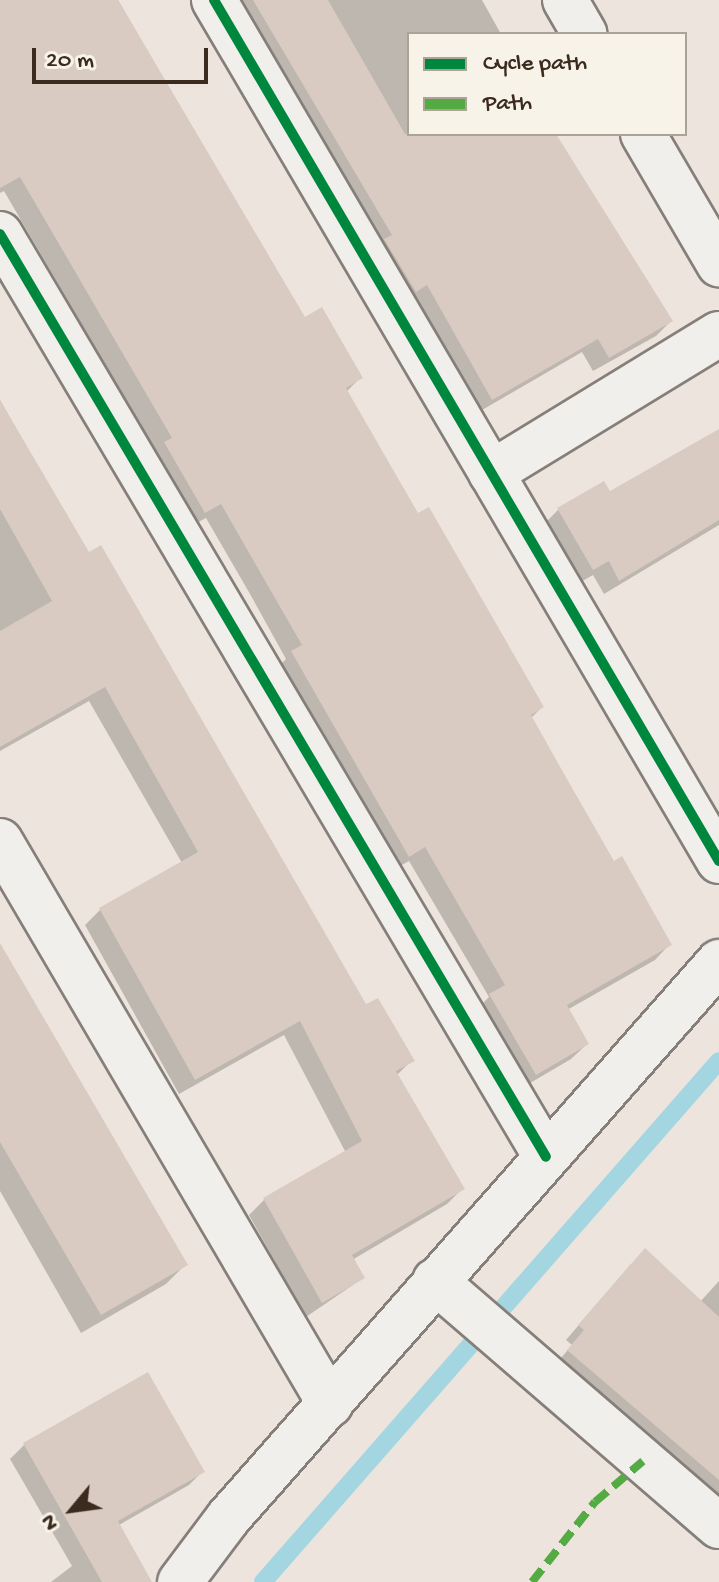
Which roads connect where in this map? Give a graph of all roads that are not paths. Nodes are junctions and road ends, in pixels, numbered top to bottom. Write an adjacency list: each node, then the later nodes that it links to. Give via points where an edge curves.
1 (214, 0): 8 (street)
2 (565, 0): 3 (street)
3 (584, 32)
4 (644, 136): 6 (street)
5 (0, 234): 12 (street)
6 (719, 264)
7 (719, 334): 8 (street)
8 (491, 473): 10 (street)
9 (0, 841): 14 (street)
10 (719, 861)
11 (719, 962): 12 (street)
12 (546, 1157): 13 (street)
13 (445, 1289): 14 (street); 15 (street)
14 (330, 1404): 16 (street, via 228,1518)
15 (719, 1526)
16 (180, 1582)

